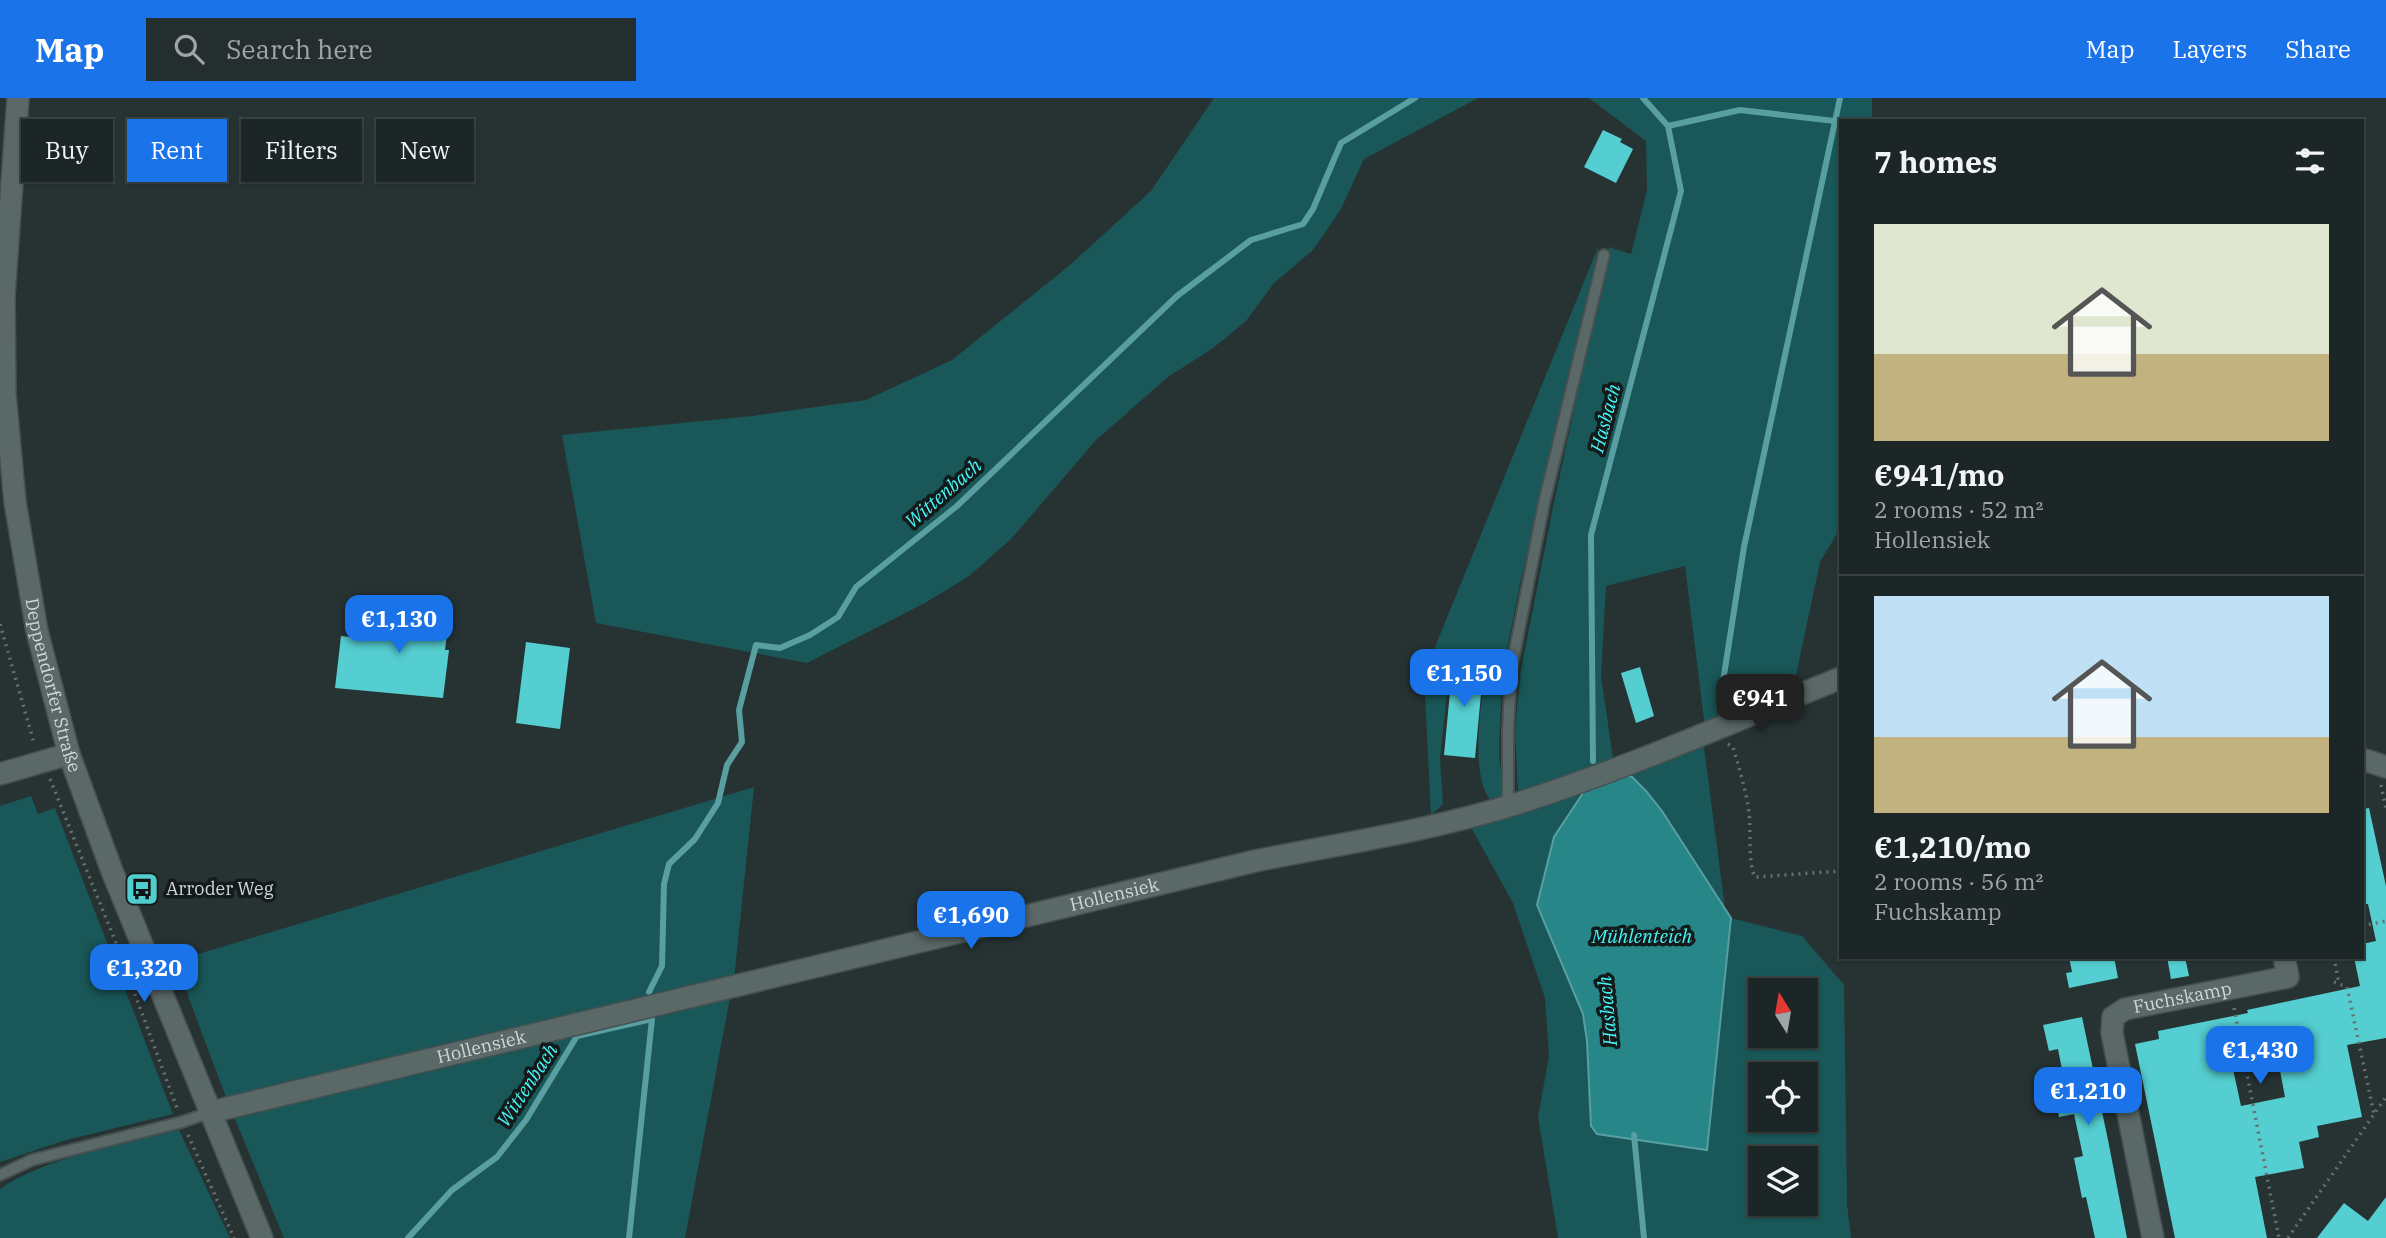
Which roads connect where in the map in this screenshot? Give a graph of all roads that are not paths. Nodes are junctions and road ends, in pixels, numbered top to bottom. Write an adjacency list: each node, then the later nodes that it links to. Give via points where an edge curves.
1 (18, 98): 4 (street, Deppendorfer Straße, via 4,296 5,394 15,502 37,631)
2 (1604, 255): 8 (lane, via 1544,503 1511,670)
3 (1839, 679): 8 (street, Hollensiek, via 1641,760)
4 (69, 754): 7 (street); 10 (street, Deppendorfer Straße)
5 (2364, 760): 6 (street)
6 (2386, 767)
7 (0, 774)
8 (1508, 806): 10 (street, Hollensiek, via 1241,864)
9 (2284, 959): 13 (street, Fuchskamp, via 2288,977 2125,1009 2113,1017 2112,1033)
10 (211, 1112): 11 (lane, via 32,1160); 12 (street, Deppendorfer Straße)
11 (0, 1175)
12 (262, 1238)
13 (2153, 1238)

